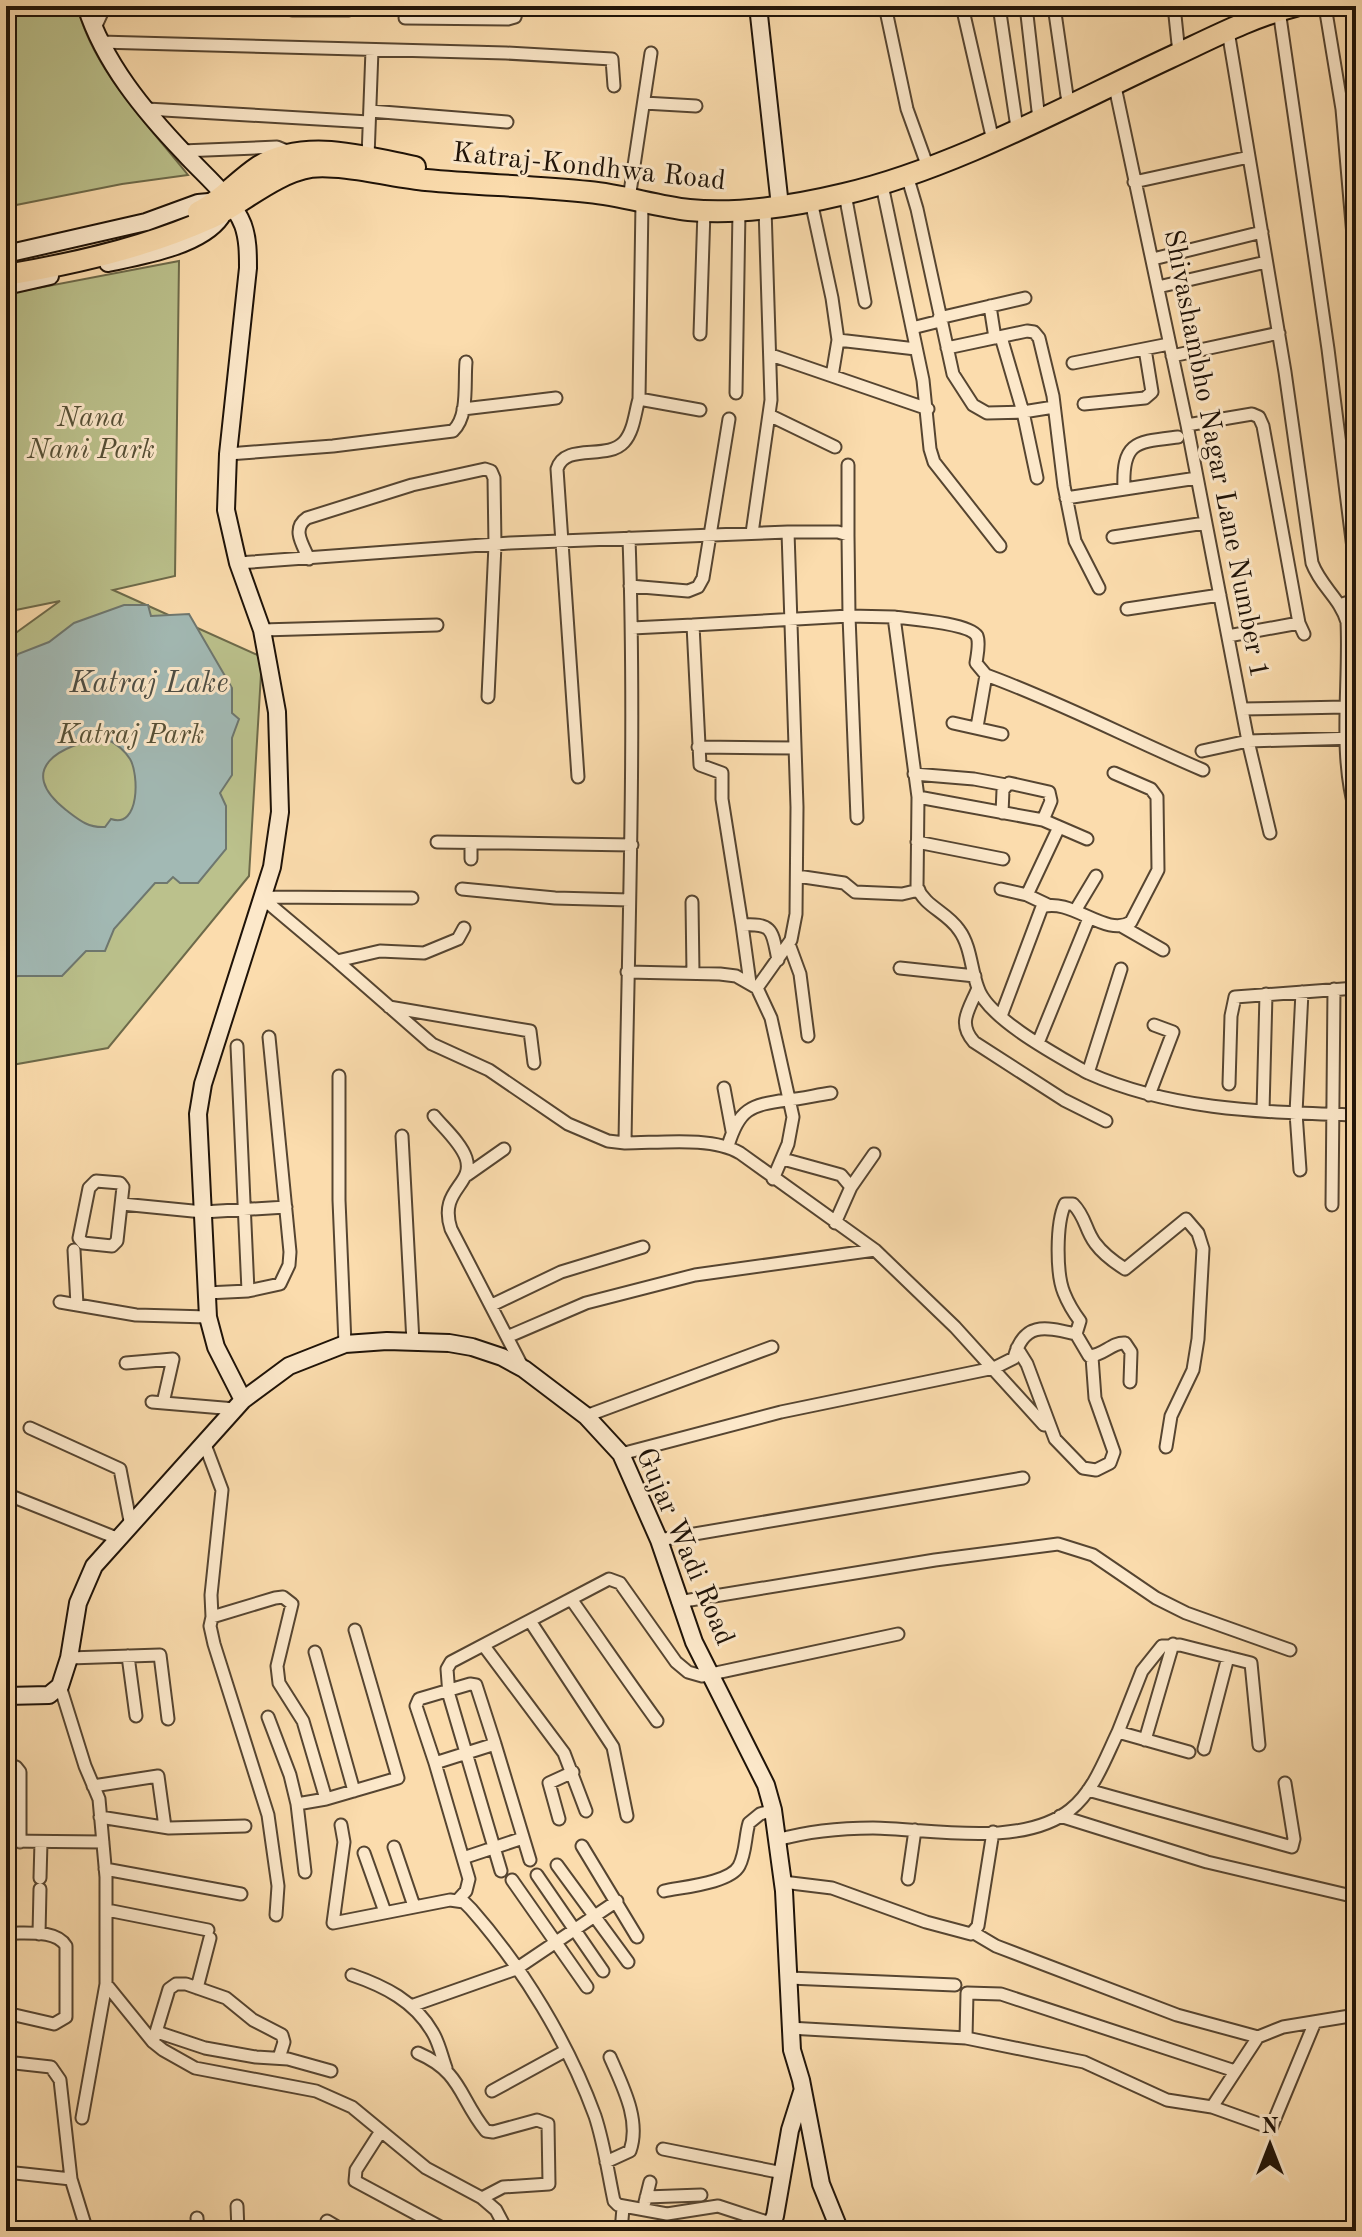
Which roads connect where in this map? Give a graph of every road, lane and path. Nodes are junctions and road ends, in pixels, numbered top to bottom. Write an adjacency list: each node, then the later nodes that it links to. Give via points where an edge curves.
1 (86, 6): 17 (street)
2 (105, 6): 17 (street)
3 (288, 6): 4 (street)
4 (354, 6)
5 (518, 6): 15 (street, via 515,17 508,19)
6 (758, 6): 43 (street)
7 (885, 6): 36 (street, via 907,109)
8 (962, 6): 31 (street)
9 (999, 6): 29 (street)
10 (1026, 6): 27 (street)
11 (1054, 6): 23 (street)
12 (1174, 6): 18 (street)
13 (1325, 6): 52 (street, via 1342,109)
14 (1280, 7): 16 (highway, Katraj-Kondhwa Road); 18 (highway, Katraj-Kondhwa Road); 105 (street)
15 (405, 18)
16 (1228, 31): 21 (highway, Katraj-Kondhwa Road); 35 (street)
17 (97, 36): 19 (street); 26 (street)
18 (1178, 44): 21 (highway, Katraj-Kondhwa Road)
19 (372, 50): 22 (street, via 612,59); 28 (street)
20 (651, 53): 24 (street)
21 (1114, 79): 23 (highway, Katraj-Kondhwa Road); 37 (highway, Katraj-Kondhwa Road, via 988,142); 38 (street, Shivashambho Nagar Lane Number 1)
22 (614, 86)
23 (1067, 96): 27 (highway, Katraj-Kondhwa Road)
24 (644, 103): 25 (street); 41 (street)
25 (696, 106)
26 (147, 109): 28 (street); 32 (street)
27 (1038, 111): 29 (highway, Katraj-Kondhwa Road)
28 (369, 117): 30 (street); 34 (street)
29 (1016, 121): 31 (highway, Katraj-Kondhwa Road)
30 (507, 122)
31 (991, 132): 36 (highway, Katraj-Kondhwa Road)
32 (182, 151): 33 (street, via 277,147); 44 (street)
33 (293, 153): 34 (highway, Katraj-Kondhwa Road); 44 (highway, Katraj-Kondhwa Road, via 258,167)
34 (368, 157): 41 (highway, Katraj-Kondhwa Road, via 452,174 567,177)
35 (1249, 157): 38 (street); 47 (street)
36 (925, 159): 37 (highway, Katraj-Kondhwa Road)
37 (906, 172): 39 (highway, Katraj-Kondhwa Road); 43 (highway, Katraj-Kondhwa Road); 59 (street)
38 (1134, 182): 49 (street, Shivashambho Nagar Lane Number 1)
39 (882, 185): 40 (highway, Katraj-Kondhwa Road); 60 (street)
40 (845, 194): 42 (highway, Katraj-Kondhwa Road); 57 (street)
41 (636, 198): 43 (highway, Katraj-Kondhwa Road); 44 (highway, Katraj-Kondhwa Road, via 311,167); 45 (highway, Katraj-Kondhwa Road); 75 (street)
42 (811, 201): 43 (highway, Katraj-Kondhwa Road); 64 (street)
43 (775, 204): 46 (highway, Katraj-Kondhwa Road); 69 (street)
44 (217, 208): 48 (street, via 198,203 146,222); 51 (highway, via 149,232); 53 (highway, via 152,242); 54 (street, via 214,228 174,246); 87 (street, via 244,226 248,268)
45 (704, 211): 46 (highway, Katraj-Kondhwa Road); 62 (street)
46 (739, 211): 73 (street)
47 (1262, 232): 49 (street); 50 (street)
48 (6, 254)
49 (1153, 259): 55 (street, Shivashambho Nagar Lane Number 1)
50 (1266, 262): 55 (street); 61 (street)
51 (6, 264)
52 (1356, 270)
53 (6, 275)
54 (6, 286)
55 (1158, 287): 68 (street, Shivashambho Nagar Lane Number 1)
56 (1025, 298): 58 (street)
57 (865, 302)
58 (990, 306): 59 (street); 63 (street)
59 (940, 319): 60 (street); 65 (street)
60 (912, 328): 66 (street)
61 (1279, 333): 68 (street); 110 (street, via 1312,563 1318,579)
62 (700, 334)
63 (998, 337): 65 (street); 77 (street, via 1027,331 1039,338); 81 (street)
64 (838, 340): 66 (street); 72 (street)
65 (947, 348): 81 (street, via 953,374 973,405 987,413)
66 (916, 349): 79 (street)
67 (1145, 349): 68 (street); 71 (street); 76 (street, via 1152,392 1145,398)
68 (1171, 350): 84 (street, Shivashambho Nagar Lane Number 1)
69 (771, 355): 72 (street); 82 (street)
70 (466, 362): 78 (street)
71 (1073, 363)
72 (832, 376): 79 (street)
73 (736, 393)
74 (556, 398): 78 (street)
75 (639, 399): 80 (street); 100 (street, via 631,431 617,448 559,460)
76 (1084, 404)
77 (1054, 407): 81 (street); 92 (street)
78 (463, 409): 87 (street, via 459,425 443,434)
79 (928, 409): 102 (street, via 934,462)
80 (700, 410)
81 (1023, 412): 89 (street)
82 (769, 415): 86 (street); 95 (street)
83 (729, 419): 96 (street)
84 (1187, 425): 90 (street, Shivashambho Nagar Lane Number 1); 119 (street, via 1259,417 1302,628)
85 (1178, 437): 91 (street, via 1132,446 1124,462)
86 (835, 447)
87 (228, 454): 104 (street, via 226,510)
88 (848, 465): 97 (street)
89 (1037, 478)
90 (1197, 478): 91 (street); 93 (street, Shivashambho Nagar Lane Number 1)
91 (1124, 489): 92 (street)
92 (1066, 498): 107 (street, via 1075,541)
93 (1205, 523): 98 (street); 108 (street, Shivashambho Nagar Lane Number 1)
94 (788, 532): 95 (street); 97 (street); 114 (street)
95 (752, 533): 96 (street)
96 (710, 535): 99 (street); 106 (street, via 698,587 688,591)
97 (848, 535): 112 (street)
98 (1113, 537)
99 (629, 538): 100 (street); 106 (street)
100 (561, 541): 101 (street); 135 (street)
101 (495, 545): 103 (street); 103 (street, via 494,478 485,469 307,518 298,533); 121 (street)
102 (1000, 546)
103 (309, 559): 104 (street)
104 (238, 563): 118 (street)
105 (1356, 572)
106 (630, 586): 117 (street)
107 (1099, 588)
108 (1220, 595): 111 (street); 119 (street, Shivashambho Nagar Lane Number 1)
109 (1356, 600): 110 (street)
110 (1342, 604): 122 (street, via 1347,622)
111 (1127, 609)
112 (849, 616): 113 (street); 114 (street); 140 (street)
113 (894, 617): 120 (street, via 972,632 978,641 976,663); 134 (street)
114 (791, 618): 116 (street); 130 (street)
115 (437, 625): 118 (street)
116 (693, 625): 117 (street); 129 (street)
117 (632, 628): 148 (street)
118 (262, 630): 157 (street, via 277,712 280,812 272,867)
119 (1228, 636): 123 (street, Shivashambho Nagar Lane Number 1)
120 (986, 675): 125 (street); 132 (street)
121 (488, 697)
122 (1346, 707): 123 (street); 127 (street)
123 (1242, 709): 128 (street, Shivashambho Nagar Lane Number 1)
124 (953, 723): 125 (street)
125 (977, 727): 126 (street)
126 (1002, 734)
127 (1351, 738): 128 (street); 139 (street, via 1349,790)
128 (1248, 741): 131 (street); 143 (street, Shivashambho Nagar Lane Number 1)
129 (698, 747): 130 (street); 164 (street, via 700,765 722,773)
130 (795, 748): 151 (street)
131 (1202, 751)
132 (1203, 770)
133 (1114, 773): 165 (street, via 1151,789 1158,806 1158,870 1131,922)
134 (914, 774): 136 (street); 137 (street)
135 (578, 777)
136 (1006, 785): 138 (street); 141 (street, via 1049,792)
137 (918, 797): 138 (street); 146 (street)
138 (1002, 813): 141 (street)
139 (1356, 814)
140 (857, 818)
141 (1043, 820): 142 (street)
142 (1059, 827): 144 (street); 156 (street)
143 (1270, 833)
144 (1087, 839)
145 (437, 842): 147 (street)
146 (917, 842): 150 (street); 155 (street)
147 (471, 843): 148 (street); 149 (street)
148 (632, 845): 159 (street)
149 (471, 859)
150 (1003, 859)
151 (797, 876): 155 (street, via 844,883 855,892); 167 (street)
152 (1096, 876): 162 (street)
153 (462, 889): 159 (street)
154 (1001, 889): 156 (street)
155 (919, 890): 175 (street, via 922,899 961,931)
156 (1027, 895): 161 (street)
157 (261, 897): 158 (street); 170 (street); 217 (street, via 203,1084 198,1114)
158 (412, 898)
159 (629, 900): 173 (street)
160 (692, 902): 174 (street)
161 (1048, 905): 162 (street); 182 (street, via 1042,907)
162 (1075, 911): 163 (street)
163 (1089, 918): 165 (street); 186 (street)
164 (742, 925): 169 (street, via 769,928); 176 (street)
165 (1123, 927): 168 (street)
166 (464, 928): 170 (street, via 458,939 424,953 380,951)
167 (789, 944): 169 (street); 184 (street, via 800,974)
168 (1163, 950)
169 (778, 960): 176 (street)
170 (337, 961): 181 (street)
171 (900, 968): 175 (street)
172 (1121, 969): 189 (street)
173 (627, 972): 174 (street); 204 (street)
174 (693, 973): 176 (street, via 736,976)
175 (976, 982): 182 (street, via 984,1001); 201 (street, via 964,1025 974,1042)
176 (754, 986): 195 (street, via 771,1018)
177 (1356, 988): 178 (street)
178 (1334, 989): 179 (street); 198 (street)
179 (1302, 992): 180 (street); 197 (street)
180 (1266, 994): 191 (street, via 1243,995 1232,1002); 196 (street)
181 (388, 1007): 188 (street, via 530,1031); 204 (street, via 432,1044 489,1070 568,1124)
182 (1001, 1016): 186 (street)
183 (1154, 1025): 194 (street, via 1173,1032)
184 (808, 1036)
185 (269, 1037): 215 (street)
186 (1038, 1043): 189 (street)
187 (237, 1046): 216 (street)
188 (534, 1063)
189 (1088, 1073): 194 (street)
190 (339, 1076): 231 (street)
191 (1229, 1084)
192 (724, 1088): 202 (street)
193 (831, 1093): 195 (street)
194 (1149, 1095): 196 (street)
195 (791, 1100): 202 (street, via 746,1110); 208 (street, via 792,1131)
196 (1263, 1111): 197 (street)
197 (1296, 1113): 198 (street); 209 (street)
198 (1332, 1114): 199 (street); 214 (street)
199 (1356, 1115)
200 (434, 1116): 210 (street, via 464,1153)
201 (1106, 1121)
202 (732, 1132): 205 (street)
203 (402, 1136): 230 (street)
204 (625, 1143): 205 (street)
205 (728, 1146): 211 (street)
206 (504, 1149): 210 (street)
207 (874, 1154): 212 (street)
208 (783, 1159): 211 (street); 212 (street, via 841,1175)
209 (1300, 1170)
210 (467, 1175): 226 (street, via 451,1196 448,1218)
211 (773, 1179): 218 (street)
212 (851, 1187): 218 (street)
213 (122, 1204): 213 (street, via 115,1244 81,1241 92,1182 122,1185); 217 (street)
214 (1332, 1205)
215 (286, 1207): 216 (street); 222 (street, via 286,1276 280,1284)
216 (245, 1209): 217 (street); 222 (street)
217 (203, 1212): 223 (street)
218 (835, 1223): 221 (street)
219 (643, 1247): 226 (street, via 561,1272)
220 (74, 1250): 225 (street)
221 (875, 1250): 229 (street, via 695,1275 586,1303); 236 (street)
222 (248, 1291): 223 (street)
223 (206, 1293): 227 (street)
224 (60, 1302): 225 (street)
225 (77, 1305): 227 (street, via 136,1315)
226 (492, 1305): 229 (street)
227 (208, 1317): 239 (street)
228 (1076, 1334): 233 (street, via 1033,1329); 234 (street); 244 (street, via 1080,1321 1061,1279 1059,1240 1065,1204 1073,1204 1084,1215 1094,1242 1125,1269 1186,1219 1203,1249 1198,1339 1193,1370 1171,1416)
229 (507, 1337): 237 (street)
230 (413, 1342): 231 (street, Gujar Wadi Road); 237 (street, Gujar Wadi Road, via 472,1347)
231 (345, 1344): 239 (street, Gujar Wadi Road, via 289,1366)
232 (772, 1347): 240 (street)
233 (1017, 1348): 234 (street, via 1055,1439 1083,1468 1096,1470 1110,1463 1114,1452 1095,1398); 236 (street, via 1014,1358)
234 (1092, 1357): 238 (street, via 1125,1343 1131,1352)
235 (126, 1363): 239 (street, via 173,1359 157,1402)
236 (994, 1368): 241 (street); 245 (street, via 796,1408)
237 (524, 1369): 240 (street, Gujar Wadi Road)
238 (1130, 1382)
239 (239, 1404): 243 (street, Gujar Wadi Road)
240 (586, 1416): 245 (street, Gujar Wadi Road)
241 (1044, 1425)
242 (30, 1428): 248 (street, via 120,1469)
243 (204, 1442): 248 (street, Gujar Wadi Road); 253 (street, via 222,1490)
244 (1166, 1447)
245 (621, 1454): 250 (street, Gujar Wadi Road)
246 (1023, 1478): 250 (street)
247 (6, 1494): 249 (street)
248 (131, 1526): 249 (street, Gujar Wadi Road)
249 (119, 1539): 263 (street, Gujar Wadi Road, via 94,1566 78,1603)
250 (659, 1540): 252 (street, Gujar Wadi Road)
251 (571, 1599): 254 (street); 264 (street, via 615,1580 676,1662 688,1672); 271 (street)
252 (678, 1602): 259 (street, via 1058,1544 1093,1555 1186,1613); 264 (street, Gujar Wadi Road)
253 (212, 1617): 286 (street, via 275,1598 292,1604 277,1666 279,1683 303,1721); 327 (street, via 214,1644 268,1815 278,1886)
254 (530, 1621): 258 (street); 290 (street, via 613,1747)
255 (355, 1630): 285 (street, via 398,1778)
256 (898, 1634): 264 (street)
257 (1173, 1644): 262 (street); 272 (street, via 1162,1646 1148,1660); 273 (street)
258 (484, 1646): 266 (street, via 451,1662); 281 (street)
259 (1290, 1650)
260 (315, 1652): 285 (street)
261 (128, 1656): 263 (street); 268 (street); 270 (street, via 160,1655)
262 (1228, 1657): 275 (street, via 1251,1663); 276 (street)
263 (69, 1658): 265 (street, Gujar Wadi Road)
264 (710, 1675): 288 (street, Gujar Wadi Road, via 754,1758)
265 (60, 1686): 267 (street, via 49,1695); 283 (street)
266 (449, 1690): 274 (street, via 476,1685); 278 (street); 279 (street, via 416,1701)
267 (6, 1696)
268 (136, 1716)
269 (268, 1717): 287 (street)
270 (168, 1719)
271 (657, 1721)
272 (1118, 1732): 273 (street); 284 (street)
273 (1145, 1740): 277 (street)
274 (495, 1744): 278 (street); 299 (street)
275 (1259, 1745)
276 (1204, 1749)
277 (1189, 1752)
278 (464, 1754): 279 (street); 307 (street)
279 (435, 1763): 309 (street)
280 (6, 1764): 302 (street, via 20,1772)
281 (573, 1772): 289 (street); 293 (street, via 549,1783)
282 (1285, 1783): 284 (street, via 1292,1847)
283 (93, 1786): 292 (street); 296 (street, via 158,1776)
284 (1088, 1790): 291 (street)
285 (354, 1791): 286 (street)
286 (326, 1799): 287 (street)
287 (297, 1804): 314 (street)
288 (773, 1810): 300 (street, Gujar Wadi Road); 319 (street, via 749,1823 741,1863 734,1872)
289 (586, 1811)
290 (627, 1816)
291 (1060, 1816): 298 (street, via 1027,1829); 321 (street, via 1207,1862)
292 (100, 1817): 296 (street); 304 (street)
293 (559, 1819)
294 (341, 1825): 326 (street, via 344,1842 333,1923)
295 (245, 1826): 296 (street)
296 (165, 1827)
297 (915, 1830): 298 (street); 300 (street, via 811,1830); 316 (street)
298 (993, 1832): 331 (street)
299 (523, 1838): 307 (street); 310 (street)
300 (777, 1840): 318 (street, Gujar Wadi Road)
301 (6, 1841): 302 (street)
302 (20, 1842): 303 (street)
303 (41, 1842): 304 (street); 332 (street)
304 (103, 1842): 312 (street)
305 (582, 1846): 323 (street)
306 (394, 1847): 324 (street)
307 (493, 1848): 309 (street); 313 (street)
308 (364, 1853): 326 (street)
309 (463, 1858): 322 (street, via 469,1884)
310 (530, 1860)
311 (557, 1865): 328 (street)
312 (105, 1869): 320 (street); 325 (street)
313 (501, 1871)
314 (305, 1872)
315 (537, 1875): 329 (street)
316 (908, 1879)
317 (512, 1880): 334 (street)
318 (783, 1882): 331 (street, via 832,1888); 339 (street, Gujar Wadi Road)
319 (664, 1891)
320 (241, 1894)
321 (1356, 1897)
322 (457, 1901): 324 (street); 336 (street, via 480,1918)
323 (617, 1901): 328 (street); 333 (street)
324 (414, 1906): 326 (street)
325 (107, 1910): 340 (street); 343 (street, via 209,1934)
326 (385, 1912)
327 (276, 1915)
328 (594, 1916): 329 (street); 335 (street)
329 (575, 1930): 334 (street); 337 (street)
330 (6, 1933): 332 (street)
331 (974, 1933): 350 (street, via 1177,2015)
332 (39, 1934): 345 (street, via 54,1935 66,1946 66,2017 54,2024)
333 (637, 1937)
334 (557, 1943): 336 (street); 342 (street)
335 (628, 1962)
336 (516, 1969): 344 (street); 352 (street)
337 (603, 1971)
338 (352, 1975): 344 (street, via 385,1986)
339 (789, 1978): 341 (street); 348 (street, Gujar Wadi Road)
340 (106, 1984): 349 (street); 363 (street)
341 (955, 1985)
342 (587, 1987)
343 (197, 1988): 349 (street, via 176,1984 169,1989); 355 (street, via 226,1998 282,2035)
344 (411, 2006): 357 (street, via 433,2033)
345 (6, 2013)
346 (1356, 2015): 347 (street)
347 (1315, 2022): 350 (street); 362 (street, via 1271,2128)
348 (789, 2028): 351 (street); 360 (street, Gujar Wadi Road)
349 (155, 2037): 355 (street); 364 (street, via 163,2050 195,2068 329,2095)
350 (1258, 2037): 359 (street)
351 (966, 2038): 359 (street, via 967,1993 1001,1994); 362 (street, via 1084,2062 1167,2100)
352 (565, 2051): 361 (street); 366 (street, via 595,2118)
353 (418, 2053): 357 (street)
354 (610, 2057): 366 (street, via 633,2130 630,2151)
355 (279, 2058): 358 (street)
356 (6, 2062): 369 (street, via 43,2065 57,2073)
357 (446, 2069): 373 (street, via 486,2131 537,2120 548,2124 550,2184 503,2187)
358 (331, 2071)
359 (1235, 2071): 362 (street)
360 (803, 2090): 368 (street); 387 (street, Gujar Wadi Road, via 821,2184)
361 (492, 2091)
362 (1217, 2109)
363 (82, 2118)
364 (381, 2131): 373 (street, via 426,2168); 384 (street, via 356,2170 355,2181)
365 (663, 2149): 368 (street)
366 (606, 2162): 375 (street, via 614,2201)
367 (6, 2172): 369 (street)
368 (783, 2173): 379 (street)
369 (71, 2179): 380 (street)
370 (650, 2182): 372 (street)
371 (701, 2195): 372 (street)
372 (646, 2197): 376 (street)
373 (482, 2198): 385 (street)
374 (237, 2206): 382 (street)
375 (623, 2208): 376 (street); 386 (street)
376 (643, 2211): 379 (street, via 683,2213 718,2206)
377 (197, 2218): 381 (street)
378 (327, 2221): 383 (street)
379 (771, 2228)
380 (87, 2231)
381 (198, 2231)
382 (238, 2231)
383 (344, 2231)
384 (448, 2231)
385 (507, 2231)
386 (621, 2231)
387 (840, 2231)

